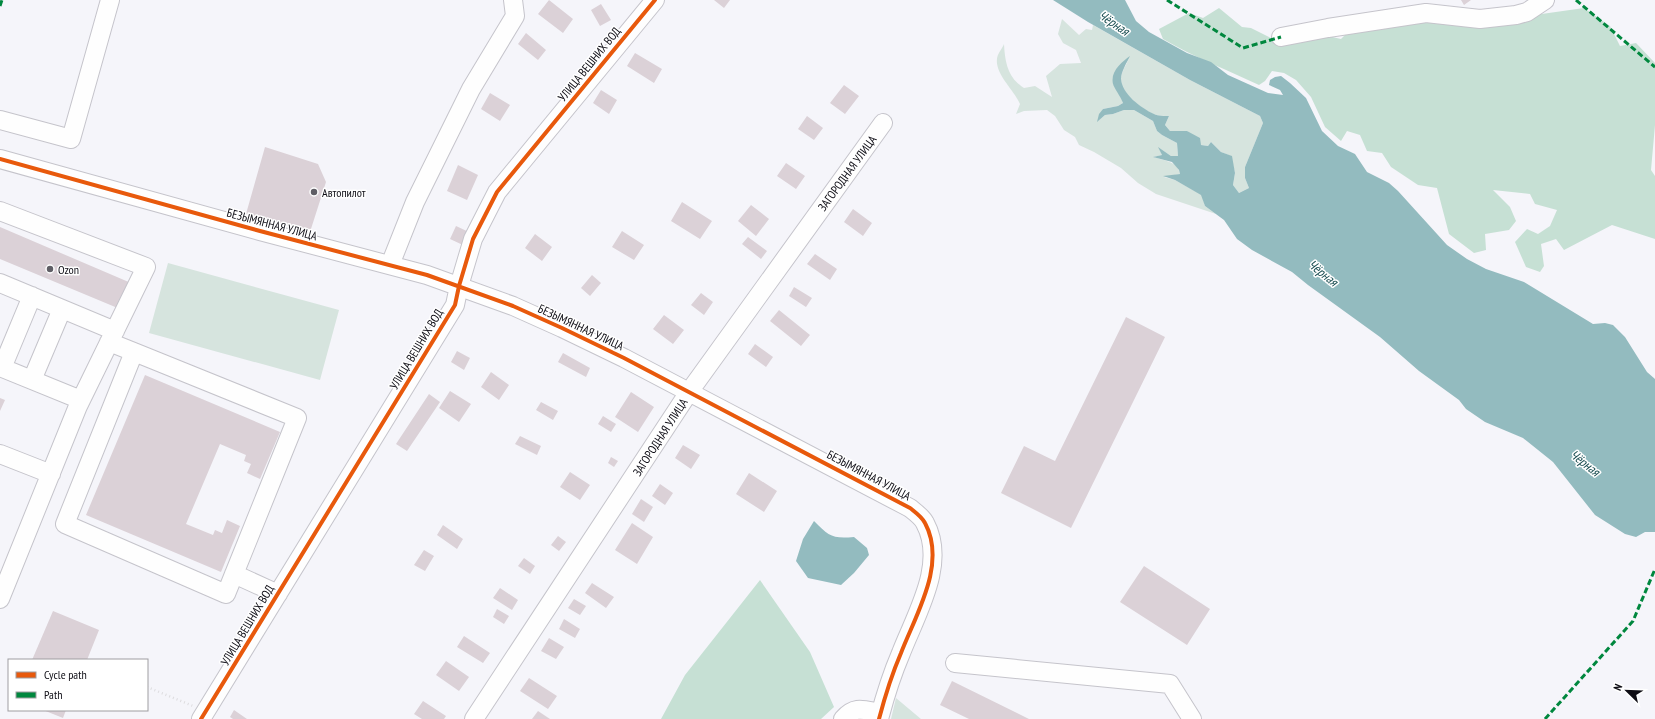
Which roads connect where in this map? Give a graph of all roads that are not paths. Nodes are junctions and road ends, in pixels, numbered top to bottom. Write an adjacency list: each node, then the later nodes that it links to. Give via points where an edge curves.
1 (110, 0): 6 (street, via 71,139)
2 (513, 0): 10 (street, via 515,16 471,89 415,202)
3 (1545, 0): 5 (street, via 1527,12 1516,15 1480,19 1426,13)
4 (648, 4): 12 (street, УЛИЦА ВЕШНИХ ВОД, via 497,192 473,239)
5 (1280, 37)
6 (0, 120)
7 (883, 123): 19 (street, ЗАГОРОДНАЯ УЛИЦА)
8 (0, 159): 10 (street, БЕЗЫМЯННАЯ УЛИЦА)
9 (0, 211): 15 (street, via 146,267)
10 (390, 265): 12 (street, БЕЗЫМЯННАЯ УЛИЦА)
11 (0, 284): 13 (street)
12 (459, 286): 19 (street, БЕЗЫМЯННАЯ УЛИЦА, via 562,328); 25 (street, УЛИЦА ВЕШНИХ ВОД, via 455,305)
13 (32, 296): 14 (street); 17 (street)
14 (62, 309): 15 (street); 18 (street)
15 (112, 336): 16 (street); 20 (street)
16 (134, 352): 24 (street, via 297,418); 24 (street, via 65,524 226,594)
17 (1, 368): 18 (street)
18 (32, 380): 20 (street)
19 (689, 392): 29 (street, БЕЗЫМЯННАЯ УЛИЦА, via 905,505 925,522 933,549 930,581 888,686); 30 (street, ЗАГОРОДНАЯ УЛИЦА)
20 (81, 400): 22 (street)
21 (0, 454): 22 (street)
22 (51, 474): 23 (street)
23 (5, 574): 26 (street)
24 (234, 574): 25 (street)
25 (278, 594): 28 (street, УЛИЦА ВЕШНИХ ВОД)
26 (0, 599)
27 (955, 663): 32 (street, via 1170,684)
28 (199, 714)
29 (880, 716): 31 (street, via 859,709 849,712)
30 (474, 719)
31 (843, 719)
32 (1192, 719)

